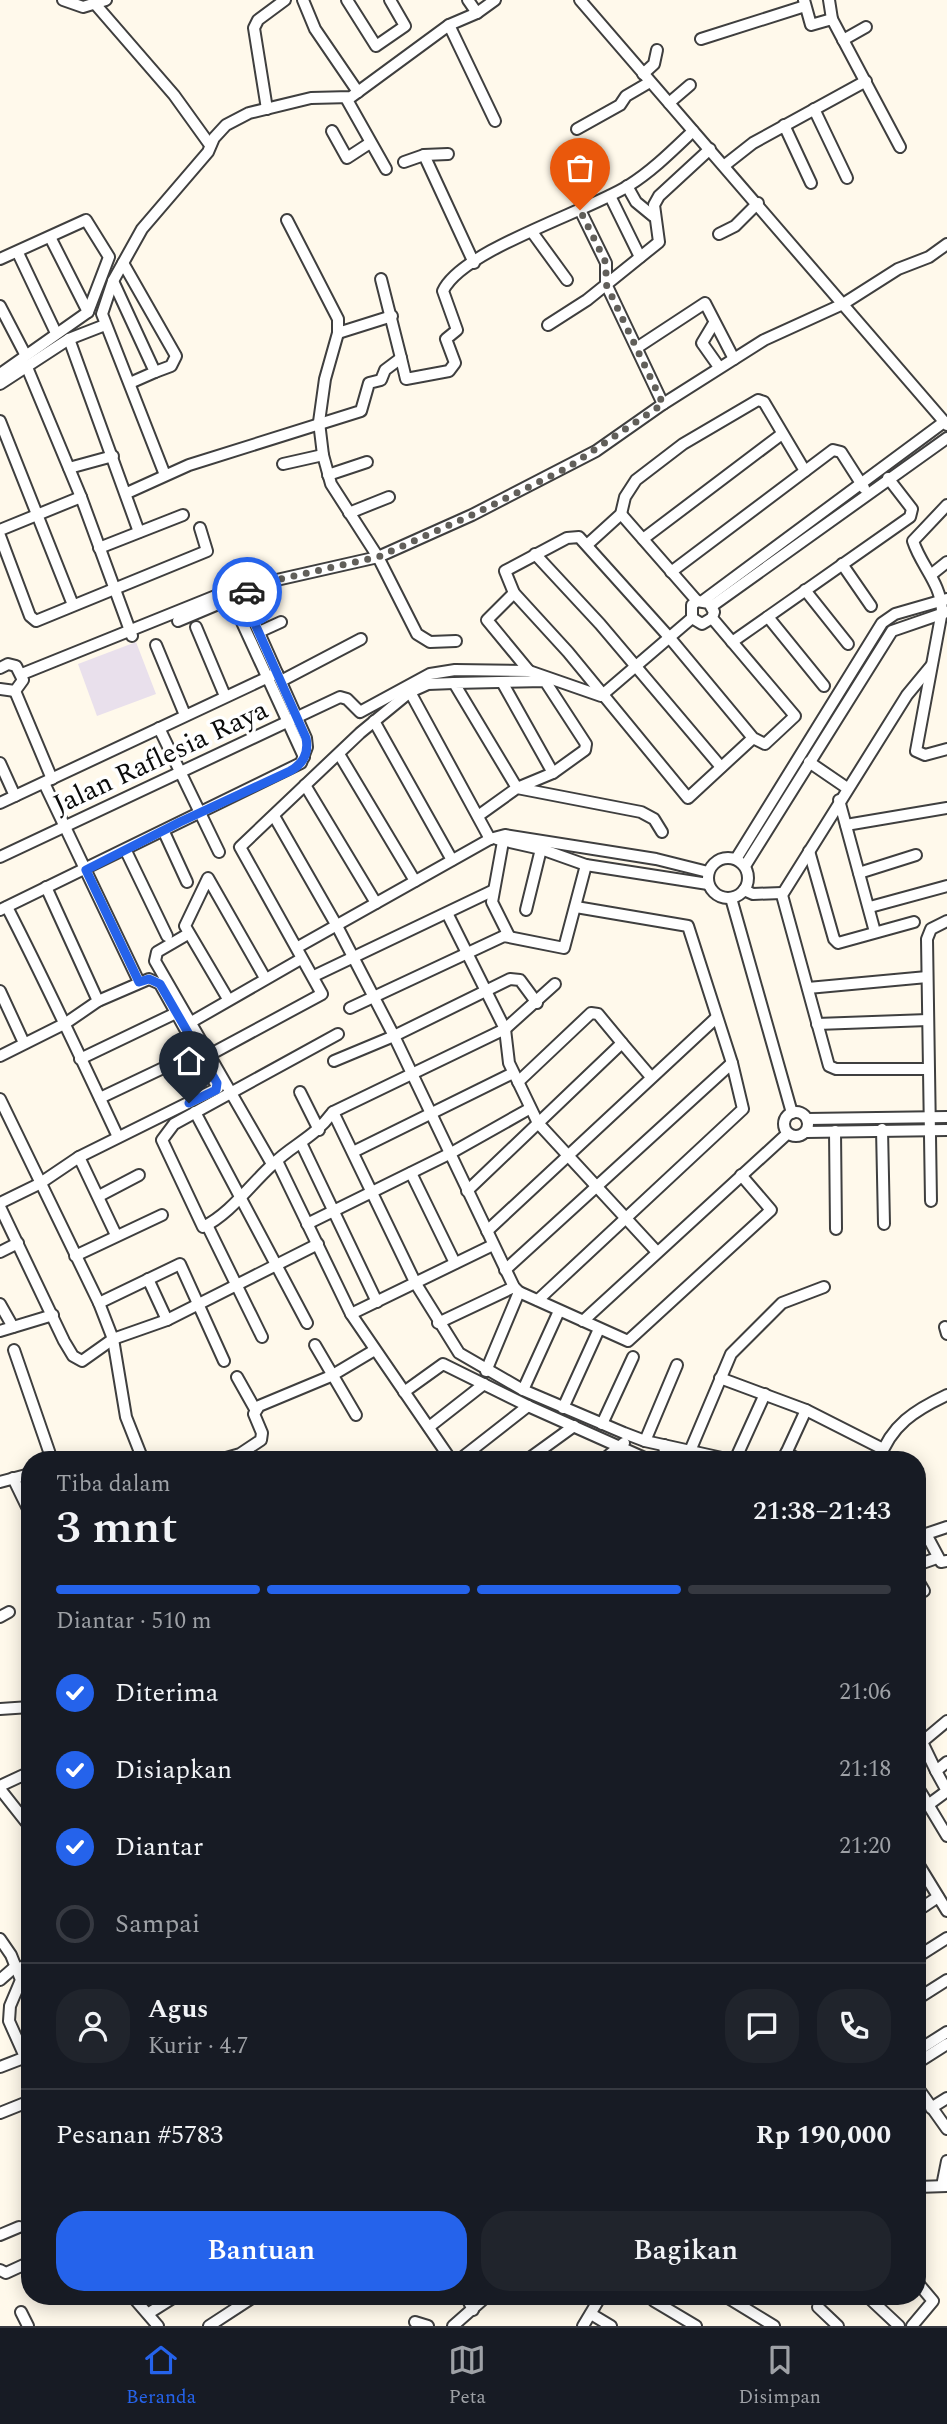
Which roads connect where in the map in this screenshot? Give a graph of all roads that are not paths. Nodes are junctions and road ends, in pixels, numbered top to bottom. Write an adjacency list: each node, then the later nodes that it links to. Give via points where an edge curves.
1 (63, 0): 10 (street, via 83,7)
2 (285, 0): 25 (street, via 254,28)
3 (303, 0): 22 (street, via 315,29)
4 (347, 0): 5 (street, via 376,46 405,26)
5 (390, 0)
6 (468, 0): 12 (street)
7 (495, 0): 12 (street)
8 (580, 0): 19 (street)
9 (829, 0): 13 (street)
10 (101, 3): 33 (street)
11 (805, 3): 13 (street, via 811,25); 16 (street)
12 (477, 13): 14 (street)
13 (832, 19): 17 (street)
14 (449, 25): 22 (street); 27 (street)
15 (866, 27): 17 (street)
16 (701, 39)
17 (843, 40): 20 (street)
18 (657, 50): 19 (street)
19 (647, 78): 24 (street); 29 (street, via 620,105)
20 (866, 81): 26 (street); 34 (street)
21 (690, 85): 24 (street)
22 (358, 92): 23 (street)
23 (346, 98): 25 (street, via 311,97); 32 (street)
24 (669, 103): 31 (street)
25 (267, 108): 33 (street, via 233,120)
26 (814, 109): 28 (street); 41 (street)
27 (495, 121)
28 (784, 125): 39 (street); 42 (street)
29 (577, 128)
30 (332, 131): 32 (street, via 347,158)
31 (693, 131): 35 (street); 43 (street)
32 (370, 143): 40 (street)
33 (210, 145): 56 (street, via 142,229)
34 (900, 147)
35 (710, 149): 39 (street); 47 (street, via 659,195)
36 (448, 154): 37 (street)
37 (424, 155): 38 (street); 57 (street)
38 (404, 162)
39 (725, 165): 45 (street)
40 (386, 169)
41 (847, 178)
42 (811, 183)
43 (627, 186): 44 (street); 47 (street, via 636,202)
44 (610, 196): 46 (street); 54 (street)
45 (758, 203): 50 (street, via 735,226); 62 (street)
46 (580, 210): 49 (street); 61 (street, via 606,263)
47 (653, 216): 54 (street, via 659,242)
48 (287, 220): 70 (street, via 334,309)
49 (532, 232): 57 (street); 59 (street)
50 (719, 234)
51 (50, 237): 53 (street); 64 (street); 64 (street, via 87,220 107,252 106,270)
52 (947, 244): 62 (street)
53 (18, 253): 55 (street); 69 (street)
54 (640, 257): 61 (street)
55 (0, 259)
56 (122, 263): 60 (street); 77 (street, via 176,356 175,364)
57 (474, 263): 73 (street, via 443,291 457,330 446,339 453,368 406,379)
58 (381, 279): 65 (street)
59 (567, 280)
60 (113, 281): 67 (street, via 102,314); 77 (street)
61 (606, 284): 68 (street); 72 (street)
62 (843, 304): 74 (street); 84 (street)
63 (0, 306): 75 (street)
64 (88, 312): 69 (street)
65 (392, 316): 70 (street); 73 (street)
66 (714, 323): 72 (street, via 705,303); 74 (street); 76 (street, via 702,343)
67 (105, 325): 71 (street); 79 (street)
68 (548, 325)
69 (56, 333): 75 (street)
70 (338, 333): 83 (street)
71 (69, 339): 75 (street); 88 (street)
72 (638, 347): 81 (street)
73 (401, 358): 83 (street, via 385,370 381,380 369,383 361,411)
74 (734, 359): 76 (street)
75 (26, 360): 78 (street); 80 (street); 91 (street)
76 (719, 367): 81 (street)
77 (155, 372): 79 (street)
78 (0, 374)
79 (130, 383): 93 (street)
80 (0, 384)
81 (663, 404): 113 (street, via 567,468)
82 (0, 421): 103 (street)
83 (319, 422): 87 (street); 93 (street)
84 (946, 424): 96 (street)
85 (782, 434): 92 (street); 102 (street, via 764,402 754,402 683,444 636,480 625,496); 109 (street)
86 (947, 438): 95 (street)
87 (323, 455): 90 (street); 94 (street)
88 (113, 456): 91 (street); 97 (street)
89 (367, 463): 94 (street)
90 (283, 464)
91 (69, 468): 98 (street)
92 (805, 471): 96 (street, via 837,450); 116 (street)
93 (165, 475): 97 (street)
94 (328, 475): 101 (street)
95 (888, 478): 96 (street); 115 (street, via 911,515)
96 (865, 488): 124 (street)
97 (127, 493): 107 (street)
98 (81, 497): 103 (street); 111 (street)
99 (389, 497): 101 (street)
100 (947, 505): 117 (street, via 913,541)
101 (349, 513): 113 (street)
102 (621, 514): 109 (street); 110 (street)
103 (38, 515): 106 (street); 123 (street)
104 (183, 515): 107 (street)
105 (200, 528): 118 (street, via 208,551)
106 (0, 530)
107 (139, 532): 111 (street)
108 (0, 536): 123 (street, via 32,619)
109 (643, 539): 116 (street)
110 (589, 544): 112 (street, via 572,536); 133 (street)
111 (99, 548): 118 (street)
112 (535, 554): 120 (street, via 505,571); 140 (street)
113 (378, 557): 121 (street, via 258,584); 135 (street, via 417,634 430,642)
114 (947, 562): 117 (street)
115 (842, 564): 119 (street); 125 (street)
116 (671, 572): 124 (street)
117 (932, 574): 122 (street)
118 (115, 589): 123 (street); 132 (street)
119 (805, 590): 127 (street); 137 (street)
120 (514, 593): 142 (street, via 487,620); 152 (street)
121 (235, 594): 131 (street); 132 (street); 144 (street)
122 (944, 599): 126 (street); 188 (street, via 895,614 882,623)
123 (73, 605)
124 (706, 606): 128 (street, via 692,605); 128 (street, via 702,624); 136 (street)
125 (870, 606)
126 (945, 612): 141 (street); 160 (street, via 892,631)
127 (768, 617): 136 (street); 147 (street)
128 (692, 618): 133 (street)
129 (281, 622): 131 (street)
130 (196, 627): 151 (street)
131 (258, 632): 144 (street)
132 (131, 635): 143 (street)
133 (669, 637): 140 (street); 157 (street)
134 (361, 639): 144 (street, via 325,661)
135 (456, 641)
136 (732, 642): 157 (street, via 795,716 765,744)
137 (848, 644)
138 (156, 645): 153 (street)
139 (1, 663): 143 (street, via 16,666)
140 (637, 666): 152 (street); 162 (street)
141 (931, 666): 158 (street, via 916,749 921,755); 168 (street, via 906,695)
142 (529, 671): 152 (street); 154 (street, Jalan Raflesia Raya, via 430,674 359,712 340,696)
143 (23, 677): 149 (street)
144 (275, 677): 151 (street); 154 (street)
145 (502, 682): 146 (street); 164 (street); 164 (street, via 547,683 586,744 581,755)
146 (454, 683): 150 (street, via 428,684); 167 (street)
147 (824, 686)
148 (0, 689): 149 (street)
149 (15, 691): 165 (street)
150 (410, 692): 155 (street); 175 (street)
151 (225, 696): 153 (street)
152 (601, 696): 162 (street, via 688,798)
153 (185, 715): 156 (street)
154 (292, 720): 163 (street, Jalan Raflesia Raya); 173 (street, via 304,757 298,766)
155 (374, 721): 159 (street); 187 (street)
156 (159, 728): 163 (street); 165 (street)
157 (753, 738): 162 (street)
158 (947, 749)
159 (339, 754): 166 (street); 193 (street)
160 (809, 762): 168 (street); 188 (street)
161 (0, 763): 169 (street)
162 (722, 767)
163 (182, 773): 173 (street); 176 (street, Jalan Raflesia Raya)
164 (553, 773): 167 (street)
165 (48, 781): 169 (street); 176 (street)
166 (305, 785): 174 (street); 201 (street)
167 (517, 788): 175 (street); 179 (street, via 641,812 654,819)
168 (847, 788): 170 (street)
169 (15, 796): 171 (street)
170 (839, 800): 177 (street); 183 (street)
171 (0, 803)
172 (947, 808): 177 (street)
173 (201, 812): 178 (street); 184 (street)
174 (274, 816): 209 (street); 214 (street, via 240,847)
175 (478, 816): 180 (street)
176 (64, 825): 186 (street, Jalan Raflesia Raya); 190 (street)
177 (846, 825): 191 (street)
178 (164, 832): 182 (street); 194 (street)
179 (662, 832)
180 (499, 839): 181 (street); 187 (street); 192 (street, via 656,859); 198 (street)
181 (541, 849): 189 (street); 205 (street)
182 (126, 851): 190 (street); 212 (street)
183 (809, 851): 200 (street); 210 (street, via 834,939 840,944)
184 (219, 852)
185 (916, 855): 191 (street)
186 (0, 857)
187 (452, 860): 193 (street)
188 (741, 863): 192 (street, via 719,860); 197 (street, via 748,882)
189 (586, 865): 192 (street); 202 (street)
190 (86, 870): 196 (street); 221 (street)
191 (859, 873): 203 (street)
192 (708, 878): 199 (street, via 717,896)
193 (415, 881): 201 (street)
194 (187, 882)
195 (947, 886): 203 (street)
196 (46, 887): 204 (street); 228 (street)
197 (744, 890): 199 (street); 200 (street)
198 (492, 891): 206 (street); 213 (street, via 492,902)
199 (732, 898): 259 (street)
200 (783, 899): 223 (street)
201 (376, 903): 209 (street)
202 (576, 906): 213 (street, via 564,948); 232 (street, via 685,924 693,936)
203 (870, 907): 210 (street)
204 (4, 909): 235 (street)
205 (526, 910)
206 (448, 915): 215 (street); 217 (street)
207 (914, 922): 210 (street)
208 (941, 923): 219 (street, via 927,939)
209 (337, 926): 214 (street); 217 (street)
210 (875, 932)
211 (188, 934): 220 (street, via 186,920 208,878); 227 (street); 234 (street, via 157,952 154,959)
212 (167, 936)
213 (509, 936): 215 (street)
214 (298, 947): 216 (street)
215 (466, 953): 225 (street); 226 (street)
216 (301, 959): 220 (street); 243 (street, via 323,994)
217 (354, 959): 218 (street); 226 (street)
218 (316, 975)
219 (928, 977): 223 (street); 233 (street)
220 (265, 978): 227 (street)
221 (139, 982): 228 (street); 231 (street, via 158,982)
222 (555, 985): 229 (street)
223 (808, 988): 236 (street)
224 (0, 991): 240 (street)
225 (485, 992): 229 (street, via 516,978); 237 (street); 239 (street)
226 (374, 997): 230 (street); 239 (street)
227 (228, 999): 234 (street)
228 (98, 1001): 235 (street)
229 (537, 1003): 237 (street)
230 (350, 1008)
231 (176, 1013): 242 (street); 245 (street)
232 (716, 1018): 247 (street); 250 (street)
233 (928, 1020): 236 (street); 248 (street)
234 (192, 1021): 243 (street)
235 (66, 1023): 240 (street); 245 (street)
236 (817, 1024): 248 (street, via 832,1069)
237 (505, 1029): 249 (street); 251 (street)
238 (338, 1034): 252 (street)
239 (394, 1035): 246 (street); 249 (street)
240 (24, 1043): 244 (street)
241 (622, 1044): 250 (street); 251 (street, via 598,1014 591,1013); 264 (street)
242 (199, 1051): 254 (street); 272 (street, via 217,1083 216,1090)
243 (211, 1054): 252 (street)
244 (0, 1056)
245 (80, 1059): 254 (street)
246 (334, 1061)
247 (732, 1063): 283 (street); 292 (street, via 741,1113)
248 (928, 1069): 261 (street)
249 (412, 1073): 258 (street); 260 (street)
250 (652, 1077): 276 (street)
251 (515, 1078): 256 (street); 260 (street)
252 (233, 1092): 257 (street); 278 (street)
253 (300, 1092): 266 (street)
254 (100, 1098): 272 (street)
255 (0, 1099): 282 (street)
256 (529, 1109): 264 (street); 275 (street)
257 (195, 1112): 287 (street); 295 (street, via 174,1124 162,1140)
258 (333, 1112): 266 (street); 274 (street)
259 (792, 1113): 263 (street); 270 (street, via 783,1122)
260 (431, 1115): 274 (street); 275 (street)
261 (929, 1116): 262 (street); 263 (street); 271 (street)
262 (947, 1117)
263 (807, 1119): 269 (street)
264 (538, 1123): 276 (street); 284 (street)
265 (882, 1129): 267 (street); 271 (street); 294 (street)
266 (319, 1130): 273 (street)
267 (835, 1130): 269 (street); 296 (street)
268 (947, 1130): 271 (street)
269 (806, 1132): 270 (street, via 800,1136)
270 (787, 1133): 281 (street)
271 (930, 1133): 288 (street)
272 (118, 1137): 277 (street)
273 (302, 1145): 278 (street); 290 (street)
274 (353, 1152): 285 (street)
275 (450, 1153): 279 (street); 284 (street)
276 (567, 1155): 283 (street); 297 (street)
277 (79, 1157): 282 (street); 286 (street)
278 (275, 1163): 287 (street); 293 (street)
279 (411, 1173): 285 (street); 305 (street)
280 (139, 1175): 286 (street)
281 (741, 1175): 303 (street); 326 (street, via 771,1210 628,1341)
282 (39, 1184): 289 (street); 304 (street)
283 (596, 1185): 292 (street); 307 (street)
284 (467, 1191): 297 (street)
285 (372, 1192): 290 (street); 310 (street)
286 (99, 1196): 298 (street)
287 (242, 1197): 295 (street); 306 (street)
288 (931, 1201)
289 (0, 1205): 299 (street)
290 (334, 1211): 293 (street); 314 (street)
291 (162, 1215): 298 (street)
292 (624, 1216): 303 (street); 313 (street)
293 (307, 1224): 300 (street)
294 (884, 1224)
295 (205, 1226): 309 (street)
296 (836, 1229)
297 (487, 1231): 301 (street)
298 (116, 1235): 304 (street)
299 (18, 1243): 302 (street); 320 (street)
300 (318, 1244): 306 (street); 319 (street)
301 (493, 1245): 305 (street); 307 (street)
302 (0, 1251)
303 (657, 1252): 322 (street)
304 (75, 1256): 315 (street)
305 (455, 1263): 310 (street)
306 (276, 1265): 309 (street); 323 (street)
307 (505, 1270): 312 (street)
308 (148, 1279): 315 (street); 317 (street, via 180,1264); 321 (street)
309 (238, 1284): 317 (street); 328 (street)
310 (416, 1284): 314 (street); 324 (street)
311 (824, 1286): 339 (street, via 782,1303 757,1324 731,1354)
312 (517, 1289): 313 (street); 324 (street); 336 (street)
313 (538, 1300): 318 (street)
314 (377, 1302): 319 (street)
315 (99, 1303): 329 (street)
316 (0, 1304): 325 (street)
317 (199, 1305): 321 (street); 334 (street)
318 (559, 1311): 322 (street); 341 (street)
319 (351, 1314): 332 (street)
320 (53, 1315): 325 (street); 329 (street, via 73,1356 82,1361)
321 (167, 1320): 329 (street)
322 (583, 1321): 326 (street)
323 (307, 1323)
324 (438, 1323): 336 (street, via 452,1346)
325 (13, 1327): 327 (street)
326 (599, 1329): 346 (street)
327 (0, 1331)
328 (262, 1337)
329 (113, 1339): 358 (street, via 120,1395)
330 (315, 1345): 337 (street)
331 (14, 1350): 357 (street)
332 (373, 1351): 337 (street); 342 (street)
333 (633, 1357): 350 (street)
334 (224, 1361)
335 (677, 1365): 354 (street)
336 (486, 1371): 341 (street)
337 (331, 1376): 347 (street); 349 (street)
338 (237, 1377): 347 (street)
339 (720, 1378): 343 (street); 366 (street)
340 (484, 1384): 342 (street, via 443,1363); 345 (street); 352 (street)
341 (523, 1390): 346 (street)
342 (404, 1392): 352 (street)
343 (765, 1394): 348 (street); 367 (street)
344 (947, 1395): 370 (street, via 905,1419)
345 (527, 1406): 351 (street); 361 (street)
346 (563, 1408): 350 (street)
347 (255, 1409): 359 (street, via 261,1440)
348 (806, 1410): 368 (street); 369 (street)
349 (356, 1415)
350 (601, 1424): 353 (street)
351 (574, 1426): 356 (street); 362 (street)
352 (429, 1427): 360 (street)
353 (629, 1435): 354 (street); 356 (street)
354 (645, 1441): 355 (street)
355 (664, 1445): 365 (street); 366 (street)
356 (622, 1446): 363 (street); 364 (street)
357 (49, 1451)
358 (140, 1451)
359 (244, 1451)
360 (445, 1451)
361 (470, 1451)
362 (539, 1451)
363 (615, 1451)
364 (632, 1451)
365 (665, 1451)
366 (690, 1451)
367 (737, 1451)
368 (787, 1451)
369 (876, 1451)
370 (883, 1451)
371 (21, 1476): 372 (street)
372 (13, 1478): 373 (street); 374 (street)
373 (0, 1482)
374 (21, 1494)
375 (947, 1527): 376 (street)
376 (926, 1535)
377 (926, 1541): 378 (street)
378 (942, 1559)
379 (21, 1708): 380 (street)
380 (0, 1709)
381 (947, 1721): 382 (street)
382 (926, 1739)
383 (926, 1750): 385 (street)
384 (947, 1762): 385 (street)
385 (936, 1771): 388 (street)
386 (21, 1777): 387 (street)
387 (0, 1788): 391 (street)
388 (947, 1791): 390 (street)
389 (926, 1802): 390 (street)
390 (928, 1805): 392 (street)
391 (21, 1815)
392 (947, 1836)
393 (926, 1878): 394 (street)
394 (939, 1897): 395 (street); 396 (street)
395 (926, 1905)
396 (947, 1911)
397 (947, 1938): 399 (street)
398 (0, 1940): 401 (street)
399 (926, 1951)
400 (21, 1966): 401 (street)
401 (17, 1968): 402 (street); 405 (street, via 21,1980)
402 (0, 1980)
403 (947, 1980): 404 (street)
404 (926, 1993)
405 (5, 2023): 409 (street)
406 (947, 2032): 408 (street)
407 (947, 2044): 410 (street)
408 (926, 2045)
409 (21, 2050)
410 (926, 2057)
411 (21, 2063): 412 (street)
412 (0, 2067)
413 (947, 2098): 416 (street)
414 (926, 2100): 416 (street)
415 (21, 2105): 417 (street)
416 (932, 2108): 418 (street)
417 (0, 2113)
418 (947, 2129)
419 (947, 2161): 420 (street)
420 (944, 2186): 421 (street)
421 (926, 2187)
422 (19, 2227): 423 (street)
423 (0, 2235)
424 (21, 2267): 425 (street, via 6,2273)
425 (0, 2270)
426 (926, 2293): 453 (street, via 933,2301)
427 (141, 2305): 439 (street)
428 (162, 2305): 439 (street)
429 (241, 2305): 444 (street)
430 (470, 2305): 437 (street)
431 (478, 2305): 437 (street)
432 (596, 2305): 440 (street)
433 (661, 2305): 449 (street)
434 (740, 2305): 450 (street)
435 (877, 2305): 452 (street)
436 (818, 2307): 451 (street)
437 (473, 2310): 446 (street)
438 (21, 2312): 442 (street)
439 (149, 2313): 443 (street)
440 (591, 2314): 447 (street); 448 (street)
441 (415, 2322): 445 (street)
442 (28, 2326)
443 (158, 2326)
444 (209, 2326)
445 (428, 2326)
446 (453, 2326)
447 (583, 2326)
448 (611, 2326)
449 (696, 2326)
450 (774, 2326)
451 (838, 2326)
452 (899, 2326)
453 (912, 2326)

